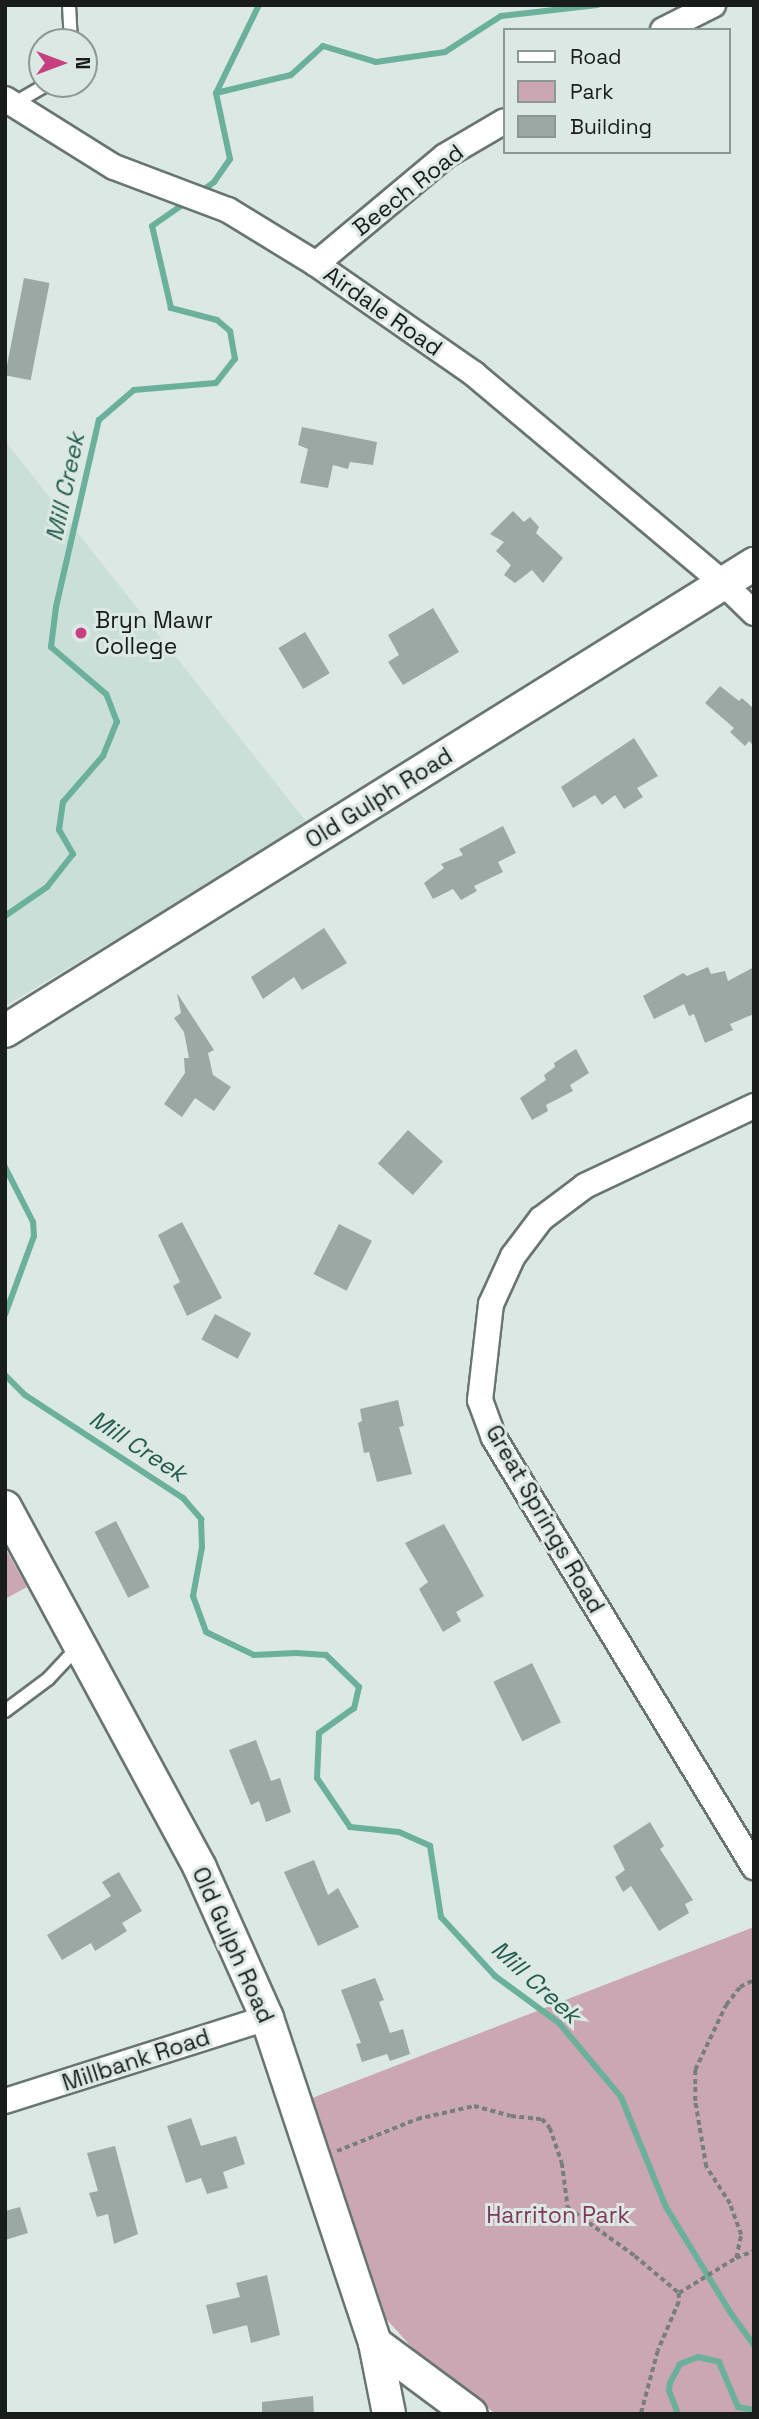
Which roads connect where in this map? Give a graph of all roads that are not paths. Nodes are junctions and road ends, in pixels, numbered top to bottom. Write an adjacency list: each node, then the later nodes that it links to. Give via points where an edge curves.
1 (69, 5): 3 (lane)
2 (713, 5): 4 (street)
3 (70, 28)
4 (666, 28)
5 (28, 93): 6 (lane)
6 (9, 102): 8 (street, Airdale Road, via 114,167 228,209)
7 (504, 122): 8 (street, Beech Road, via 445,156)
8 (316, 264): 10 (street, Airdale Road, via 474,374)
9 (754, 564): 10 (street, Old Gulph Road)
10 (723, 583): 11 (street); 12 (street, Old Gulph Road)
11 (754, 613)
12 (5, 1031)
13 (754, 1106): 17 (street, Great Springs Road, via 585,1186 541,1219 513,1256 491,1304 480,1400 498,1446)
14 (5, 1507): 15 (street, Old Gulph Road)
15 (80, 1645): 16 (lane, via 48,1679); 18 (street, Old Gulph Road, via 200,1868)
16 (5, 1711)
17 (754, 1867)
18 (267, 2018): 19 (street, Millbank Road); 20 (street, Old Gulph Road)
19 (5, 2101)
20 (375, 2343): 21 (street, Old Gulph Road); 22 (street)
21 (389, 2414)
22 (471, 2414)

